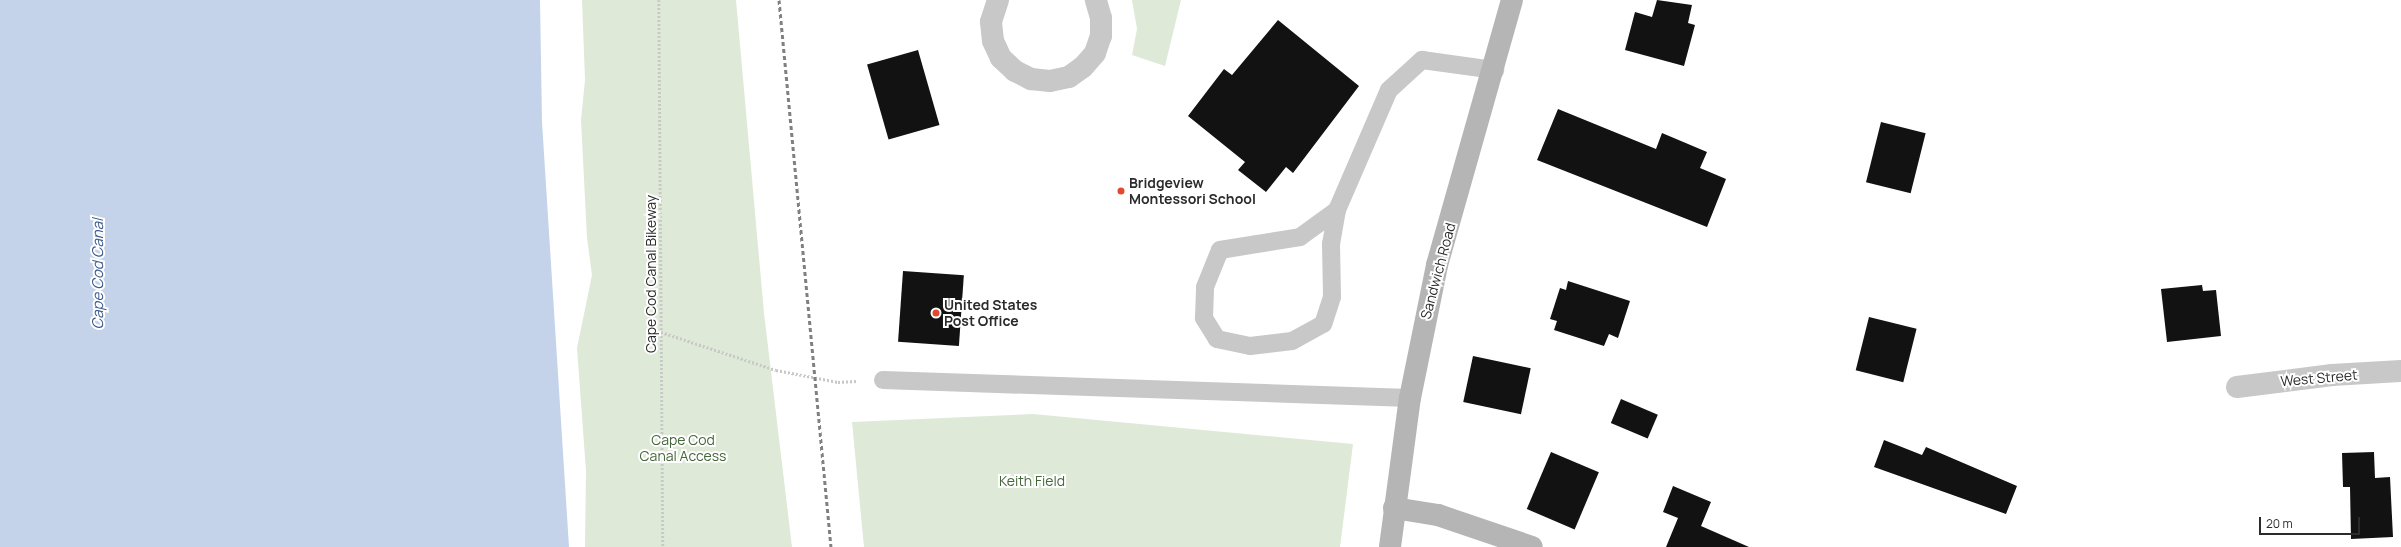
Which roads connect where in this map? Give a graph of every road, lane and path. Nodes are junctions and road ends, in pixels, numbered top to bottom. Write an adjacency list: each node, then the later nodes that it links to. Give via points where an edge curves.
1 (659, 0): 7 (path, Cape Cod Canal Bikeway)
2 (998, 0): 3 (street, via 991,22 993,41 1001,58 1015,71 1031,79 1050,81 1069,77 1083,67 1095,53 1101,36 1101,18)
3 (1096, 0)
4 (1512, 0): 5 (main road, Sandwich Road)
5 (1495, 70): 6 (lane, via 1422,60 1390,90); 11 (main road, Sandwich Road, via 1437,265)
6 (1337, 210): 6 (lane, via 1300,237 1220,250 1205,287 1204,318 1217,340 1250,346 1292,341 1323,324 1332,298 1331,244)
7 (661, 332): 9 (path, via 776,370 838,382); 13 (path, Cape Cod Canal Bikeway)
8 (2401, 371): 10 (street, West Street, via 2332,375)
9 (883, 380): 11 (lane)
10 (2237, 387)
11 (1410, 398): 12 (main road, Sandwich Road)
12 (1394, 508): 14 (main road, Sandwich Road); 15 (main road, via 1438,515)
13 (662, 547)
14 (1390, 547)
15 (1532, 547)

